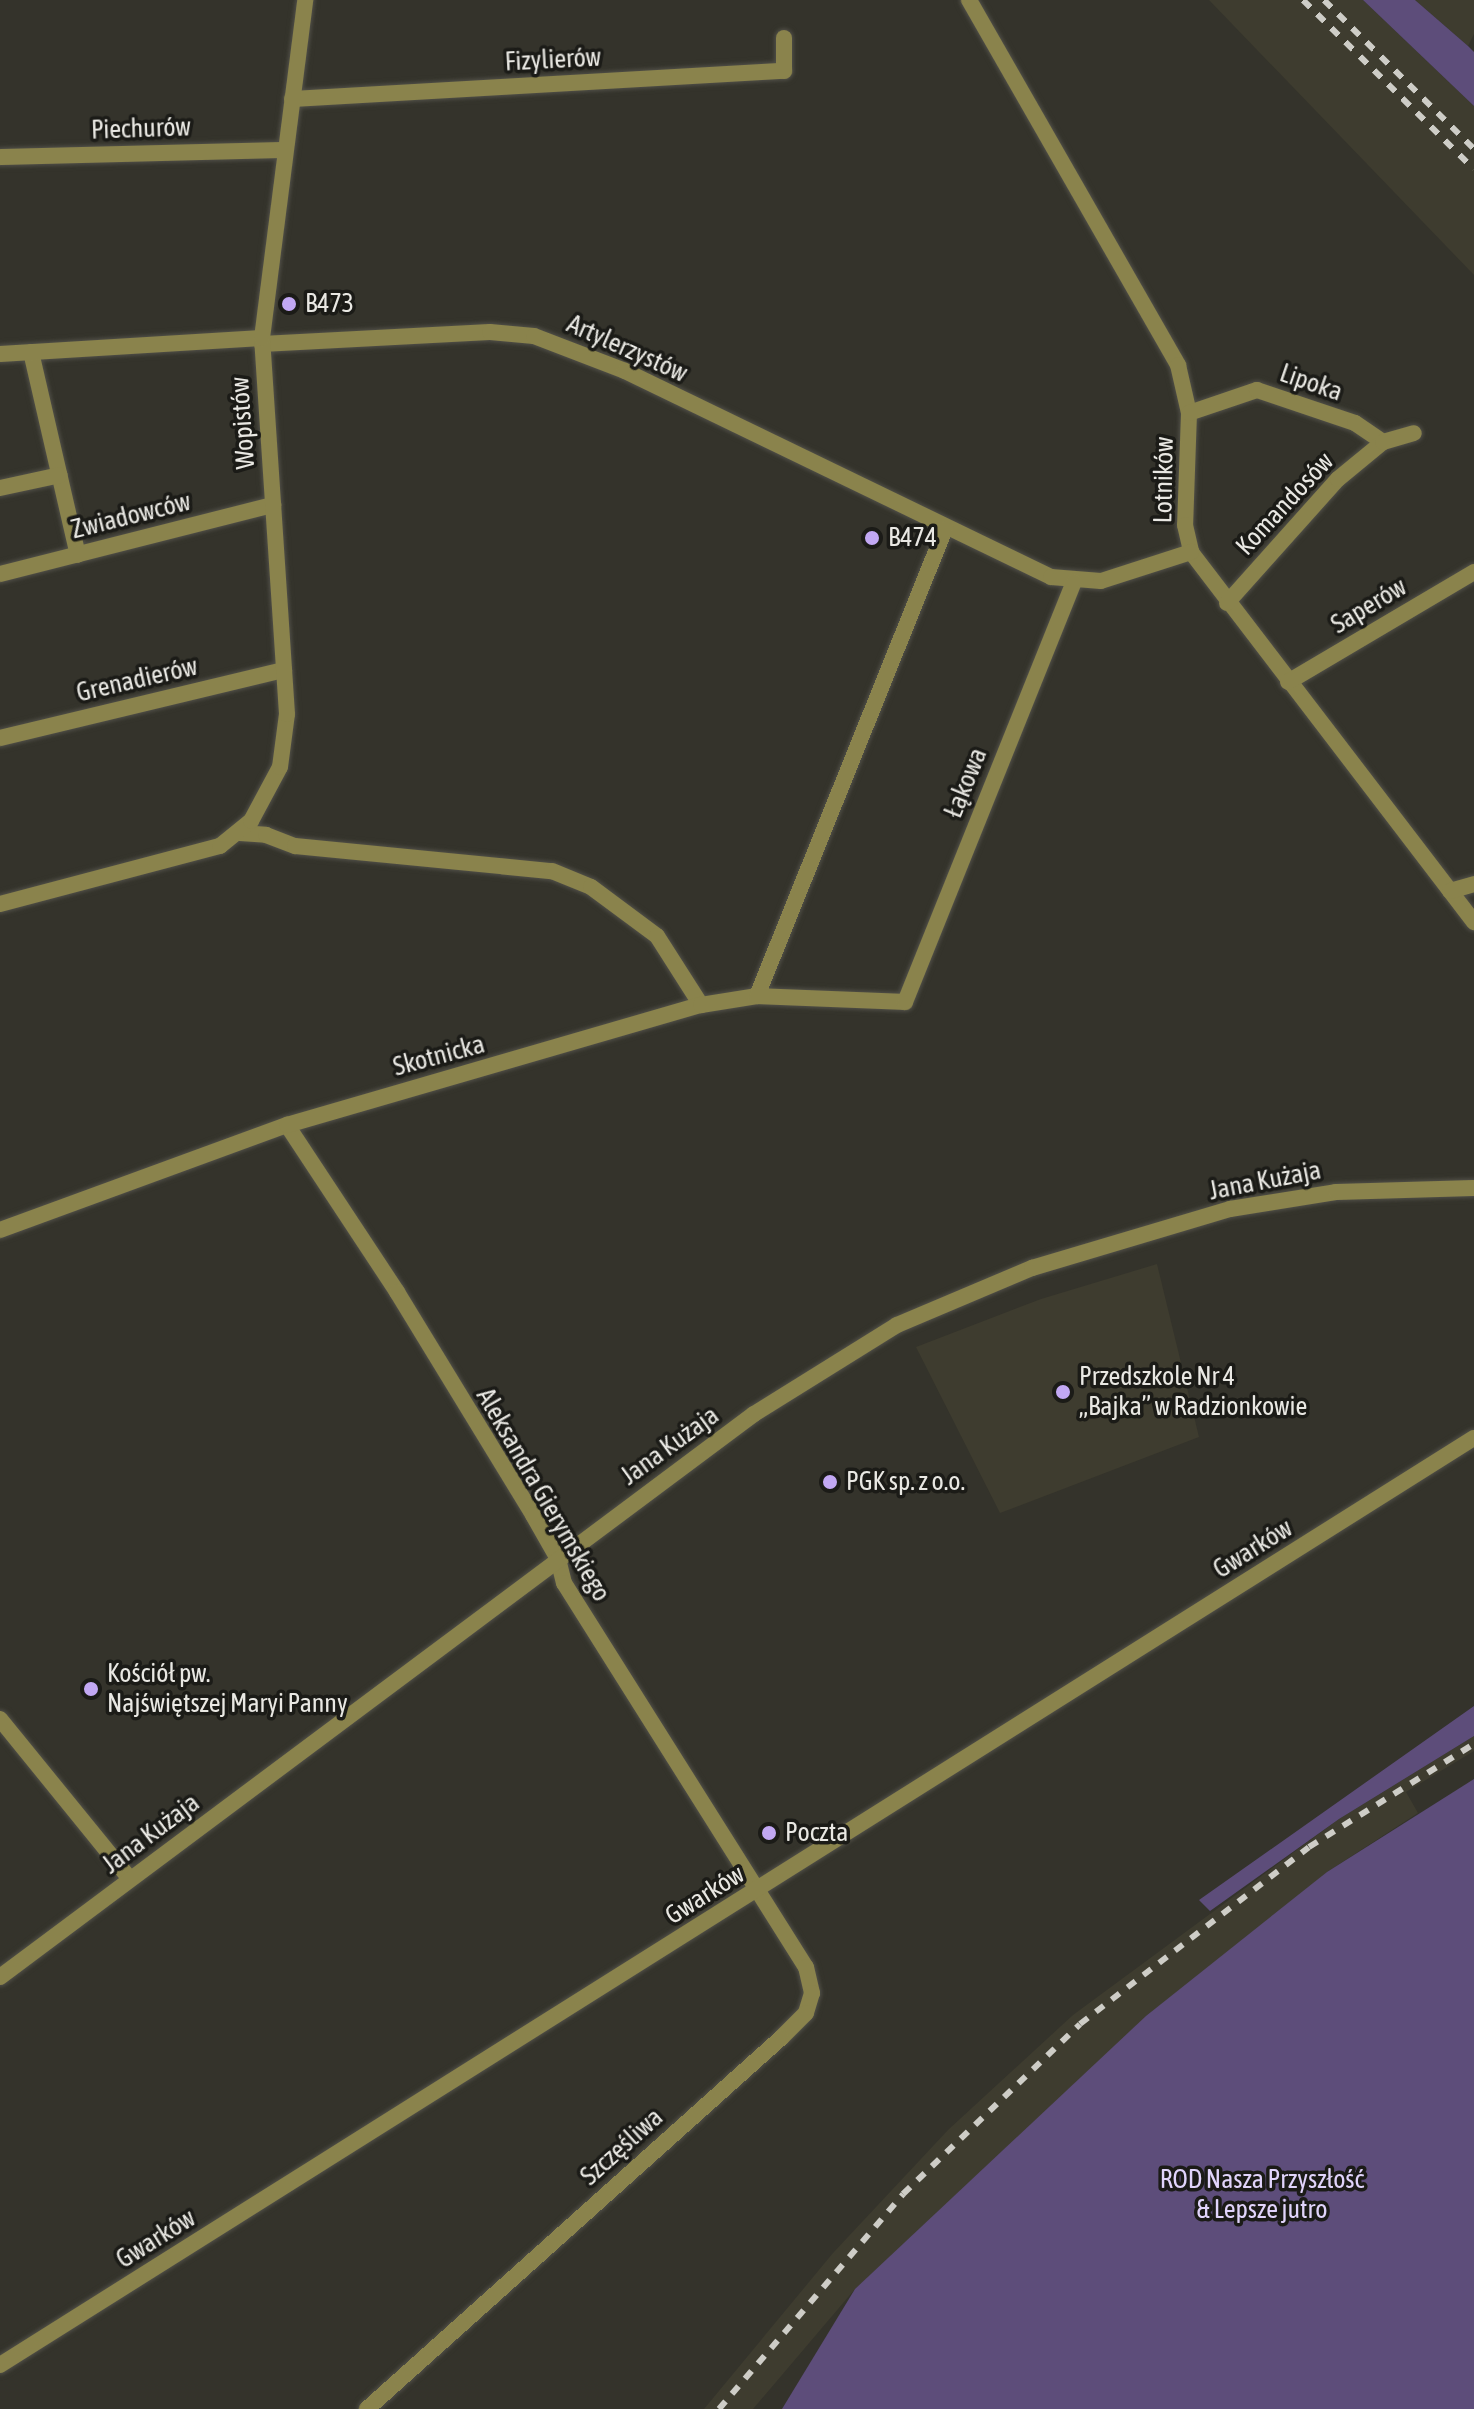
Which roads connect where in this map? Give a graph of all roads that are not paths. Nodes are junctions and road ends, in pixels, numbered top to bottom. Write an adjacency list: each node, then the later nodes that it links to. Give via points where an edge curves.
1 (305, 0): 4 (street, Wopistów)
2 (969, 0): 10 (street, Lotników, via 1165,338)
3 (784, 38): 4 (street, Fizylierów, via 784,71)
4 (292, 99): 5 (street, Wopistów)
5 (284, 150): 6 (street, Piechurów); 7 (street, Wopistów)
6 (0, 157)
7 (262, 341): 8 (street, Artylerzystów); 15 (street, Wopistów); 16 (street, Artylerzystów, via 490,332 534,336 625,371)
8 (31, 352): 9 (street, Artylerzystów); 13 (street)
9 (0, 354)
10 (1189, 413): 12 (street, Lipoka, via 1257,390 1355,423); 17 (street, Lotników, via 1185,525)
11 (1414, 433): 12 (street)
12 (1383, 442): 22 (street, Komandosów, via 1338,479)
13 (60, 475): 14 (street); 18 (street)
14 (0, 488)
15 (273, 505): 18 (street, Zwiadowców); 23 (street, Wopistów)
16 (945, 529): 21 (street, Artylerzystów, via 1028,569); 31 (street)
17 (1191, 552): 21 (street, Artylerzystów, via 1127,576); 22 (street, Lotników)
18 (78, 555): 20 (street, Zwiadowców)
19 (1474, 572): 24 (street, Saperów)
20 (0, 574)
21 (1074, 582): 32 (street, Łąkowa)
22 (1227, 603): 24 (street, Lotników)
23 (284, 670): 25 (street, Grenadierów); 26 (street, Wopistów, via 287,714 280,767 271,792)
24 (1288, 682): 28 (street, Lotników)
25 (0, 738)
26 (240, 833): 29 (street, Wopistów, via 184,859); 33 (street, via 266,835 295,846 552,871 591,887 657,936)
27 (1474, 884): 28 (street)
28 (1450, 891): 30 (street, Lotników)
29 (0, 904)
30 (1474, 922)
31 (757, 996): 32 (street, Skotnicka); 33 (street, Skotnicka)
32 (905, 1002)
33 (701, 1005): 34 (street, Skotnicka)
34 (287, 1125): 36 (street, Skotnicka); 38 (street, Aleksandra Gierymskiego, via 397,1292)
35 (1474, 1188): 38 (street, Jana Kużaja, via 1296,1196 1115,1241 984,1285 897,1325 800,1382)
36 (0, 1230)
37 (1474, 1438): 41 (street, Gwarków)
38 (558, 1559): 40 (street, Jana Kużaja); 41 (street, Aleksandra Gierymskiego, via 564,1583)
39 (0, 1719): 40 (street)
40 (130, 1879): 42 (street, Jana Kużaja)
41 (757, 1891): 43 (street, Gwarków); 44 (street, Szczęśliwa, via 806,1967 812,1993 806,2013)
42 (0, 1977)
43 (0, 2365)
44 (367, 2409)

